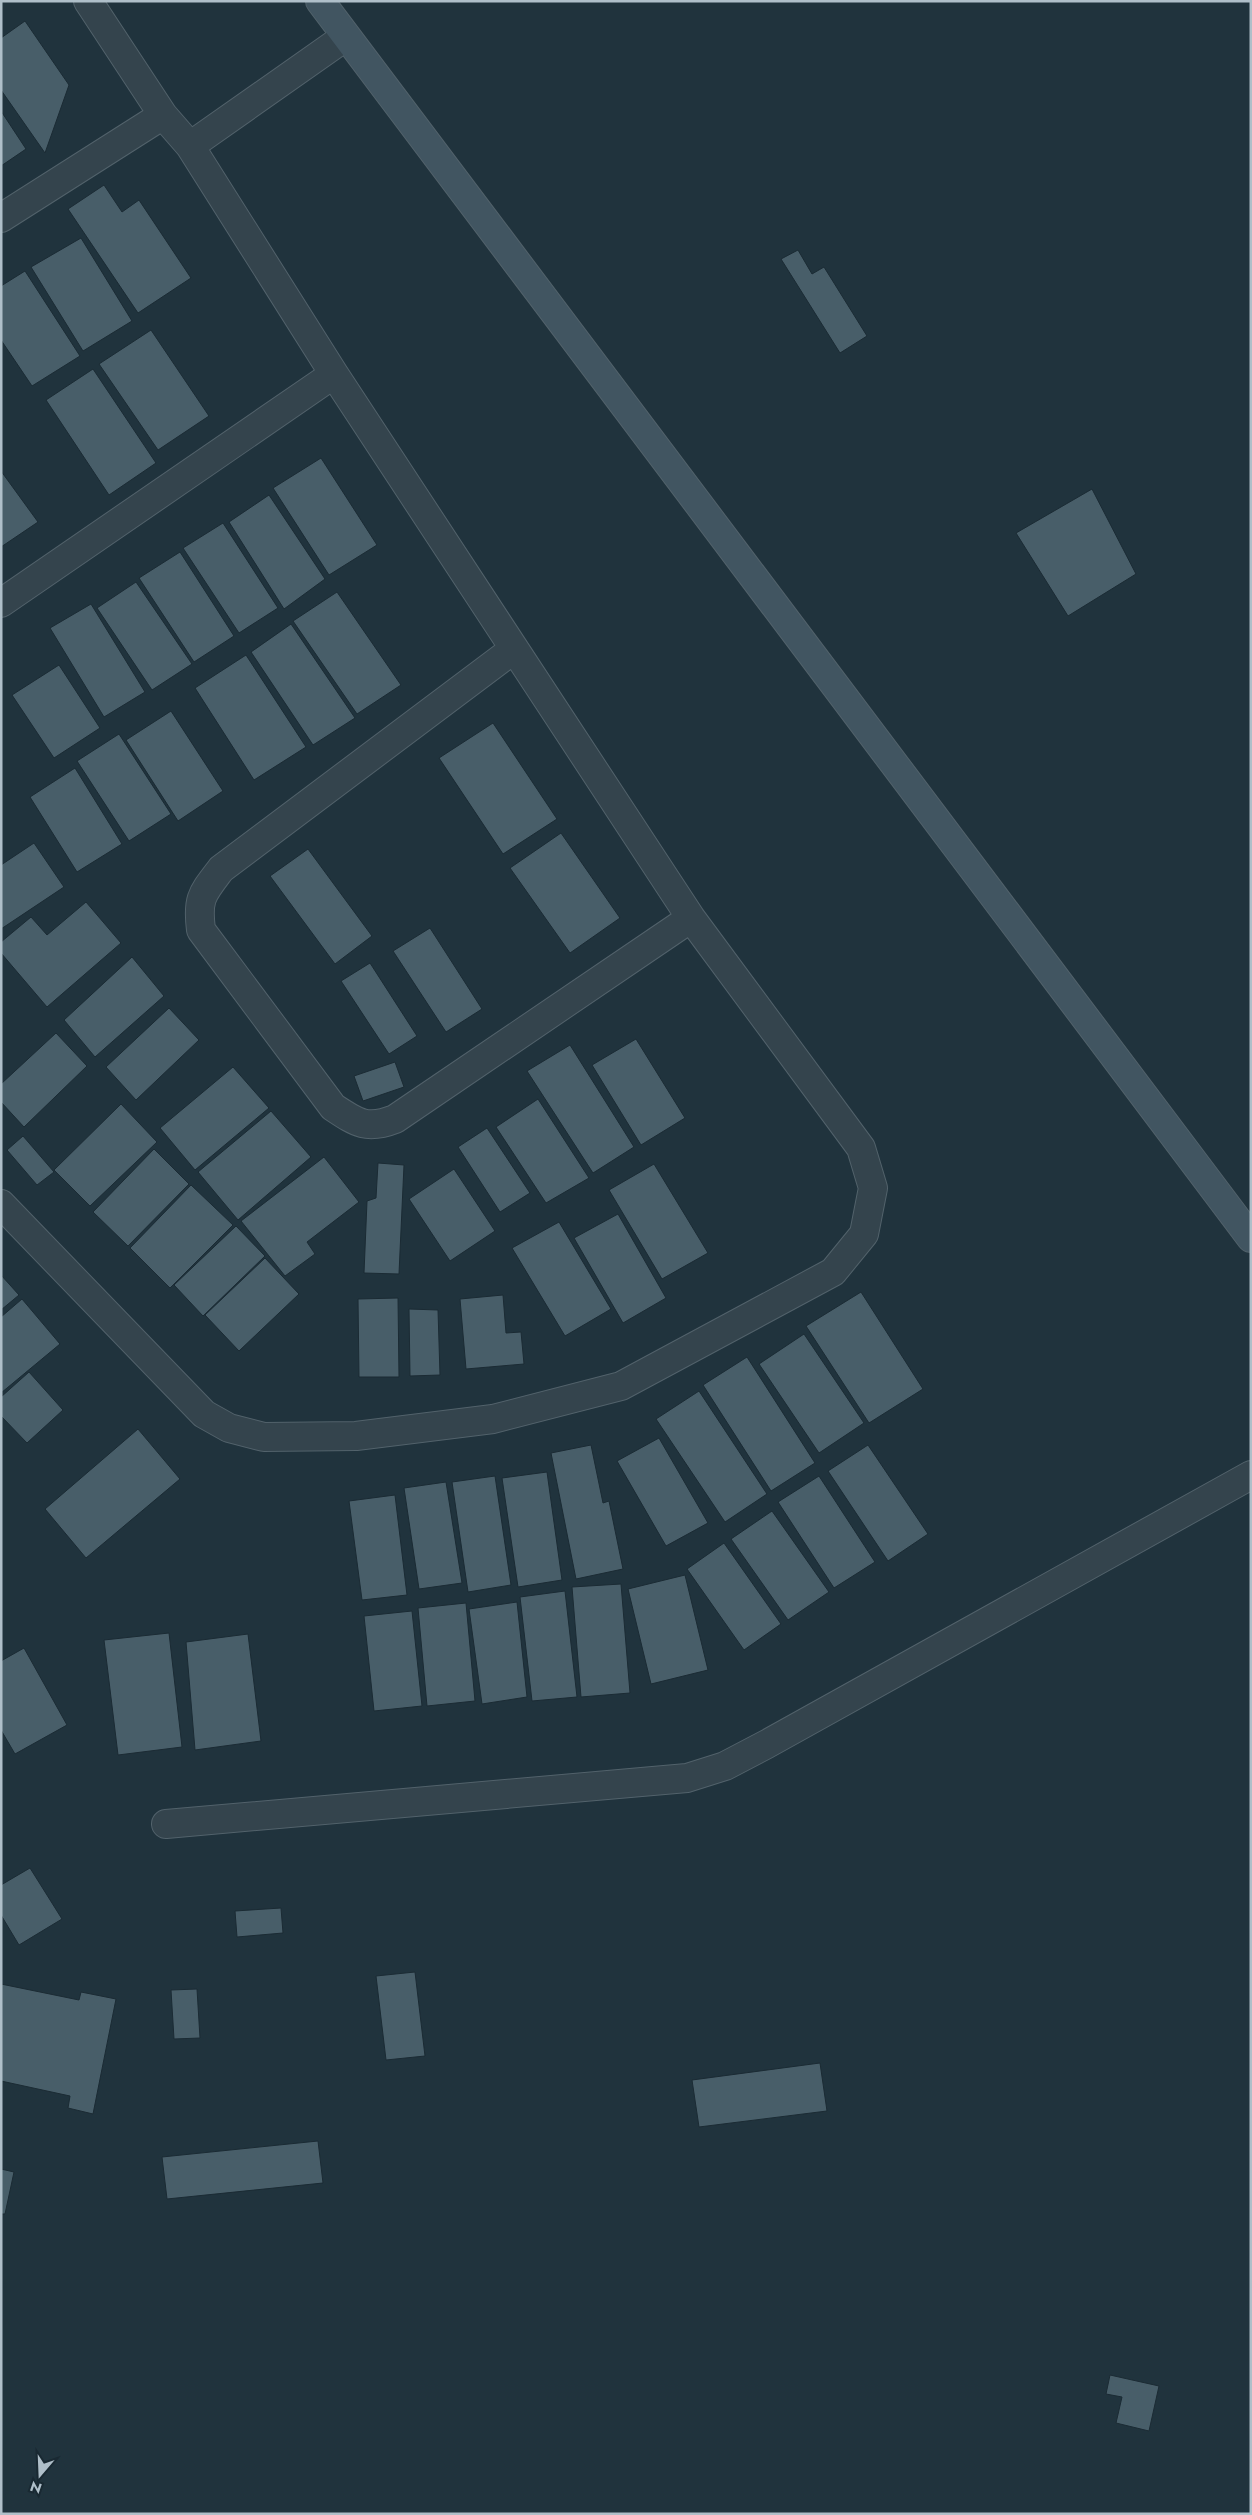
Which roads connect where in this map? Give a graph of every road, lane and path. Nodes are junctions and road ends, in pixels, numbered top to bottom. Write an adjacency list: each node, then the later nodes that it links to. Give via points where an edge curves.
1 (88, 1): 4 (street)
2 (320, 1): 3 (main road)
3 (345, 37): 5 (street); 12 (main road)
4 (164, 115): 5 (street); 6 (street)
5 (190, 146): 7 (street)
6 (1, 218)
7 (334, 374): 8 (street); 9 (street)
8 (1, 603)
9 (514, 650): 10 (street); 10 (street, via 222,870 198,906 201,930 333,1107 357,1123 379,1126 395,1119)
10 (691, 918): 11 (street, via 860,1148 873,1188 864,1234 833,1272 621,1386 493,1419 356,1436 264,1437 229,1428 204,1414)
11 (1, 1204)
12 (1251, 1238)
13 (1251, 1475): 14 (street, via 725,1766 687,1778)
14 (166, 1824)

